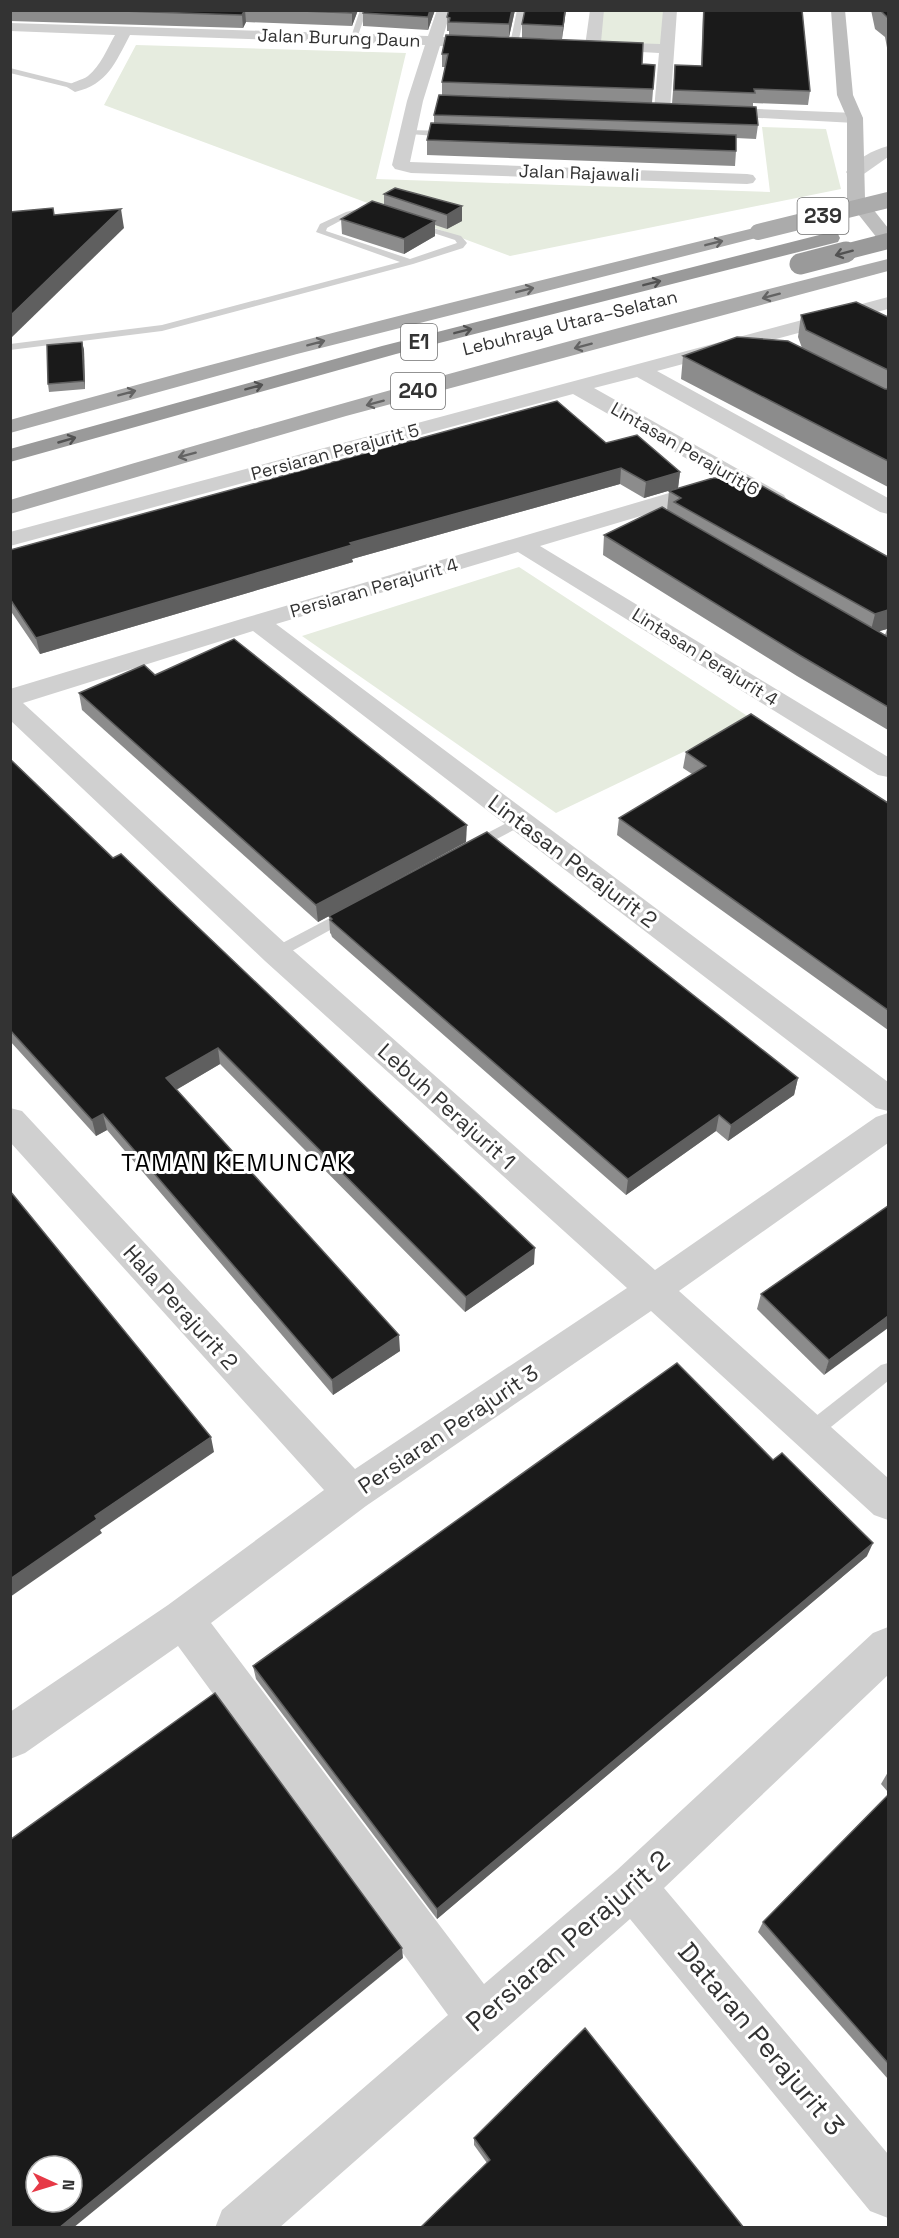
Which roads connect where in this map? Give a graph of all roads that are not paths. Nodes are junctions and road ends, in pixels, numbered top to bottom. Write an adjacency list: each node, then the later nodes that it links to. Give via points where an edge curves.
1 (364, 10): 11 (lane)
2 (444, 10): 12 (street)
3 (521, 10): 13 (lane)
4 (597, 10): 14 (street, via 588,46)
5 (670, 10): 14 (street)
6 (838, 10): 19 (street)
7 (279, 19): 10 (street)
8 (10, 27): 9 (street, Jalan Burung Daun)
9 (124, 30): 10 (street, Jalan Burung Daun); 16 (street, via 98,77)
10 (272, 35): 11 (street, Jalan Burung Daun)
11 (353, 38): 12 (street, Jalan Burung Daun)
12 (435, 41): 13 (street, Jalan Burung Daun); 20 (street, via 421,101)
13 (520, 44)
14 (667, 49): 17 (street)
15 (10, 70): 16 (lane)
16 (75, 87)
17 (662, 110)
18 (698, 112): 19 (street)
19 (850, 120): 22 (street); 24 (street); 31 (street, via 843,201 872,240)
20 (409, 132): 21 (lane); 25 (street, Jalan Rajawali, via 400,163 411,168)
21 (455, 134)
22 (888, 144)
23 (888, 151): 24 (street)
24 (855, 172): 30 (street, via 856,200)
25 (747, 179)
26 (888, 200): 43 (main road, 239, one-way to 26, bridge, via 398,322)
27 (382, 214): 32 (lane, via 360,210 323,226 321,232)
28 (404, 220): 32 (lane, via 462,241 460,246)
29 (888, 224): 44 (highway, Lebuhraya Utara–Selatan / E1, one-way to 29, via 389,350)
30 (888, 240): 45 (highway, Lebuhraya Utara–Selatan / E1, one-way to 45, bridge, via 403,366)
31 (888, 252)
32 (410, 262): 39 (lane, via 162,328)
33 (888, 265): 47 (main road, 240, one-way to 47)
34 (888, 298): 36 (street, Persiaran Perajurit 5)
35 (888, 303): 36 (street, Persiaran Perajurit 5)
36 (867, 307): 37 (street); 38 (street, Persiaran Perajurit 5)
37 (888, 317)
38 (756, 339): 40 (street); 41 (street, Persiaran Perajurit 5)
39 (10, 347)
40 (786, 354)
41 (638, 369): 42 (street, Persiaran Perajurit 5); 48 (street)
42 (576, 387): 46 (street, Lintasan Perajurit 6); 50 (street, Persiaran Perajurit 5)
43 (10, 427)
44 (10, 456)
45 (10, 476)
46 (738, 480): 49 (street, Lintasan Perajurit 6); 51 (street, Persiaran Perajurit 4, via 649,514)
47 (10, 507)
48 (888, 507)
49 (798, 512)
50 (10, 539)
51 (521, 544): 52 (street, Persiaran Perajurit 4); 55 (street, Lintasan Perajurit 4)
52 (257, 622): 53 (street, Persiaran Perajurit 4); 56 (street, Lintasan Perajurit 2)
53 (10, 698)
54 (10, 705): 59 (street, Lebuh Perajurit 1)
55 (888, 770)
56 (520, 821): 57 (lane); 60 (street, Lintasan Perajurit 2)
57 (459, 854)
58 (357, 909): 59 (lane)
59 (276, 953): 63 (street, Lebuh Perajurit 1)
60 (888, 1099)
61 (10, 1120): 66 (street, Hala Perajurit 2)
62 (888, 1126): 63 (street, Persiaran Perajurit 3)
63 (653, 1290): 65 (street, Lebuh Perajurit 1); 66 (street, Persiaran Perajurit 3)
64 (888, 1371): 65 (lane)
65 (809, 1433): 67 (street, Lebuh Perajurit 1)
66 (352, 1493): 68 (street, Persiaran Perajurit 3)
67 (888, 1502)
68 (183, 1619): 70 (street, Persiaran Perajurit 3); 72 (street)
69 (888, 1647): 71 (street, Persiaran Perajurit 2)
70 (11, 1736)
71 (633, 1886): 72 (street, Persiaran Perajurit 2); 73 (street, Dataran Perajurit 3)
72 (480, 2019): 74 (street, Persiaran Perajurit 2)
73 (888, 2193)
74 (240, 2228)

